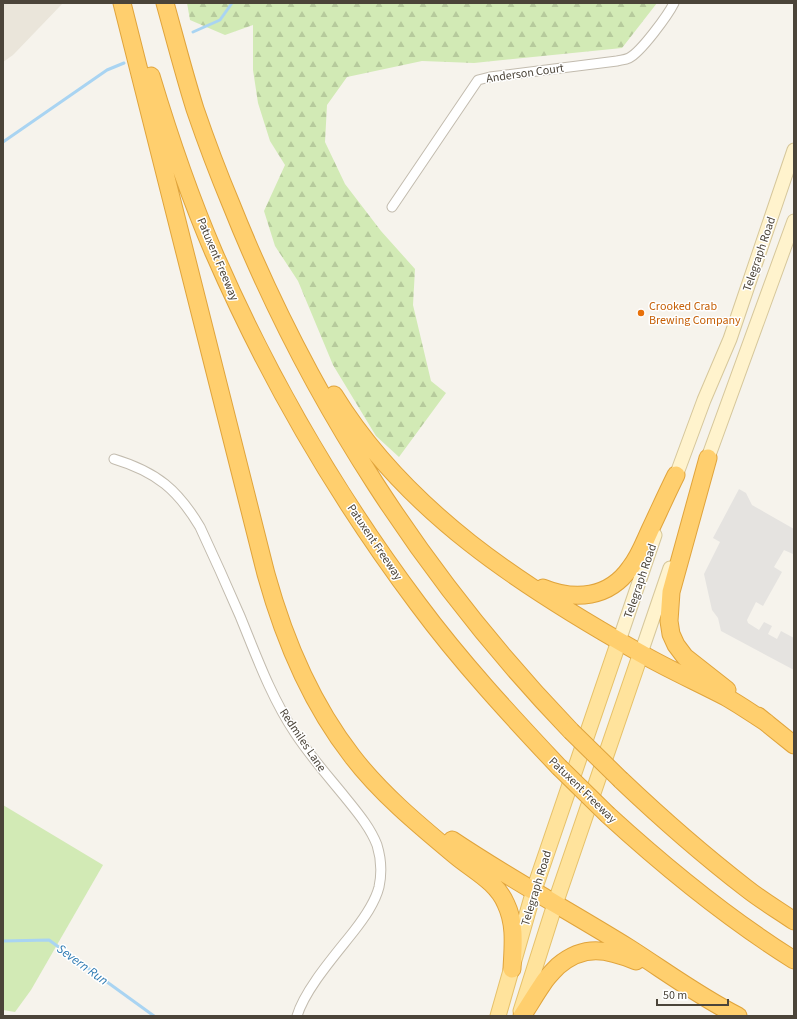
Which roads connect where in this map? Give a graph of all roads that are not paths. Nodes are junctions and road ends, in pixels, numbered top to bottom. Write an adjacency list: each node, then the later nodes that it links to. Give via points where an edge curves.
1 (122, 3): 17 (highway, via 275,605 298,667 316,702 352,756 372,781)
2 (131, 3): 21 (highway, Patuxent Freeway, bridge, via 162,112 214,252 242,313 299,422 384,557 457,653 559,767 648,851 731,917)
3 (165, 3): 8 (highway, via 196,110)
4 (674, 3): 6 (street, Anderson Court, via 639,50 629,58 617,62 478,80)
5 (794, 150): 11 (main road, Telegraph Road, via 730,339)
6 (392, 208)
7 (794, 221): 9 (main road, Telegraph Road)
8 (245, 238): 12 (highway, via 334,397 361,434 412,494 474,547); 20 (highway, bridge, via 270,294 325,402 411,537 482,631 571,732 667,824 747,889)
9 (708, 458): 14 (main road, Telegraph Road); 15 (highway, via 671,592 671,634 685,657)
10 (114, 459): 24 (street, Redmiles Lane, via 140,468 162,481 182,500 192,514 277,702 295,733 372,833 380,856 379,884 374,900 306,994)
11 (676, 475): 12 (highway, via 631,568 608,588 580,596 555,593); 13 (main road, Telegraph Road)
12 (508, 572): 13 (highway)
13 (619, 641): 14 (highway); 18 (main road, Telegraph Road)
14 (641, 653): 15 (highway, via 727,698); 19 (main road, Telegraph Road)
15 (767, 723): 16 (highway)
16 (794, 745)
17 (392, 800): 18 (highway, via 463,848); 22 (highway, via 458,858 488,880 500,893 512,918)
18 (534, 890): 19 (highway); 22 (main road, Telegraph Road)
19 (555, 904): 23 (highway); 26 (main road, Telegraph Road)
20 (794, 921)
21 (794, 960)
22 (512, 969): 25 (main road, Telegraph Road)
23 (662, 970): 26 (highway, via 609,952 579,953 568,958 552,972); 27 (highway)
24 (297, 1016)
25 (498, 1016)
26 (521, 1016)
27 (738, 1016)

